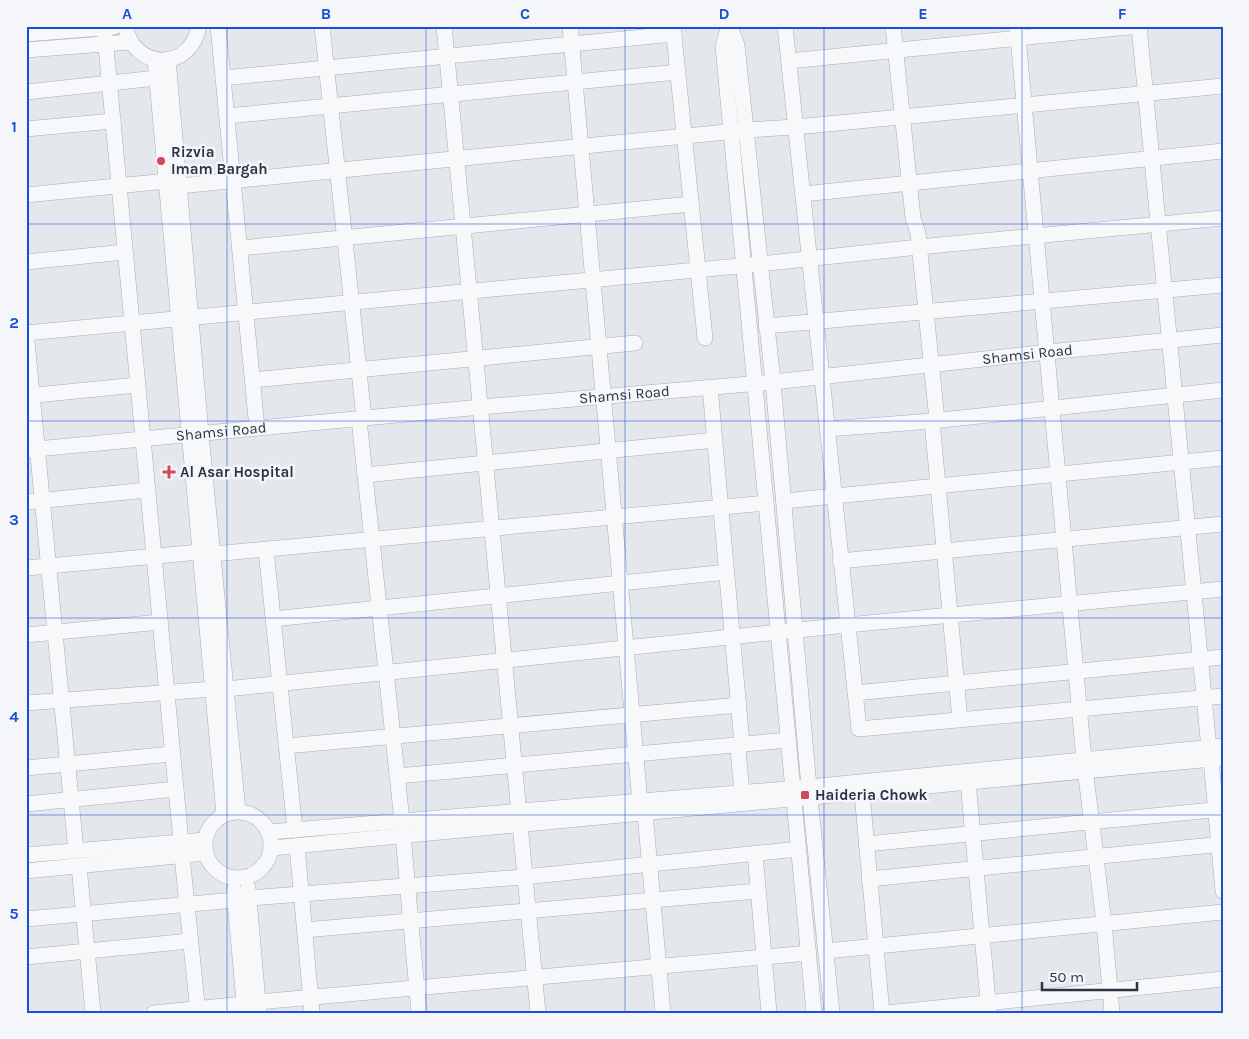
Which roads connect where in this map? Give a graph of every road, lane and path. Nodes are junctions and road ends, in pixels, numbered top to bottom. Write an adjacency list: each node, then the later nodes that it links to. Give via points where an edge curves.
1 (125, 26): 10 (street); 15 (street)
2 (219, 26): 11 (street); 26 (street)
3 (322, 26): 23 (street)
4 (444, 26): 20 (street)
5 (570, 26): 17 (street)
6 (729, 26): 40 (street, via 737,45); 41 (street, via 723,46)
7 (786, 26): 22 (street)
8 (893, 26): 19 (street)
9 (1139, 26): 13 (street); 32 (street)
10 (104, 27): 14 (street); 16 (street)
11 (198, 27): 21 (street, via 191,46 182,54)
12 (674, 30): 17 (street); 24 (street)
13 (1018, 32): 19 (street); 33 (street)
14 (26, 34)
15 (130, 42): 16 (street); 21 (street, via 147,57)
16 (105, 44): 18 (street); 28 (street)
17 (572, 44): 20 (street); 27 (street)
18 (26, 50)
19 (895, 51): 22 (street); 36 (street)
20 (447, 56): 23 (street); 31 (street)
21 (162, 59): 25 (street)
22 (789, 61): 38 (street)
23 (326, 68): 26 (street); 34 (street)
24 (678, 72): 27 (street); 42 (street)
25 (163, 77): 28 (street); 50 (street)
26 (223, 78): 35 (street)
27 (575, 82): 31 (street); 43 (street)
28 (109, 83): 30 (street); 37 (street)
29 (1223, 86): 32 (street)
30 (26, 92)
31 (451, 94): 34 (street); 46 (street)
32 (1146, 94): 33 (street); 45 (street)
33 (1025, 105): 36 (street); 48 (street)
34 (330, 106): 35 (street); 47 (street)
35 (227, 116): 49 (street)
36 (902, 117): 38 (street); 51 (street)
37 (113, 120): 39 (street); 52 (street)
38 (796, 127): 40 (street); 53 (street)
39 (26, 129)
40 (747, 130): 41 (street); 67 (street)
41 (731, 132): 42 (street); 68 (street)
42 (684, 136): 43 (street); 55 (street)
43 (581, 147): 46 (street); 56 (street)
44 (1223, 151): 45 (street)
45 (1152, 158): 48 (street); 59 (street)
46 (457, 159): 47 (street); 58 (street)
47 (337, 170): 49 (street); 61 (street)
48 (1031, 170): 51 (street); 60 (street)
49 (233, 180): 50 (street); 63 (street)
50 (175, 182): 52 (street); 78 (street)
51 (910, 183): 53 (street); 62 (street)
52 (119, 186): 54 (street); 64 (street)
53 (803, 194): 65 (street)
54 (26, 195)
55 (691, 204): 56 (street); 69 (street)
56 (587, 214): 58 (street); 70 (street)
57 (1223, 218): 59 (street)
58 (464, 226): 61 (street); 73 (street)
59 (1159, 226): 60 (street); 72 (street)
60 (1037, 236): 62 (street); 74 (street)
61 (344, 238): 63 (street); 75 (street)
62 (919, 247): 65 (street); 77 (street)
63 (240, 248): 76 (street)
64 (125, 252): 66 (street); 80 (street)
65 (809, 260): 67 (street); 79 (street)
66 (26, 262)
67 (760, 264): 68 (street); 81 (street)
68 (743, 266): 69 (street); 95 (street)
69 (698, 270): 70 (street); 84 (street)
70 (593, 280): 73 (street); 87 (street)
71 (1223, 285): 72 (street)
72 (1164, 290): 74 (street); 85 (street)
73 (470, 292): 75 (street); 89 (street)
74 (1044, 301): 77 (street); 88 (street)
75 (351, 302): 76 (street); 91 (street)
76 (246, 312): 78 (street); 93 (street)
77 (926, 312): 79 (street); 90 (street)
78 (185, 317): 80 (street); 108 (street)
79 (816, 322): 81 (street); 92 (street)
80 (132, 323): 82 (street); 96 (street)
81 (766, 326): 94 (street)
82 (26, 332): 100 (street)
83 (1223, 335): 85 (street, Shamsi Road)
84 (705, 338)
85 (1169, 340): 88 (street, Shamsi Road); 99 (street)
86 (635, 343): 87 (street)
87 (599, 346): 89 (street); 101 (street)
88 (1048, 352): 90 (street, Shamsi Road); 103 (street)
89 (477, 358): 91 (street); 102 (street)
90 (931, 364): 92 (street, Shamsi Road); 105 (street)
91 (359, 370): 93 (street); 104 (street)
92 (821, 376): 94 (street, Shamsi Road); 107 (street)
93 (253, 380): 106 (street)
94 (773, 382): 95 (street, Shamsi Road); 122 (street)
95 (755, 383): 97 (street, Shamsi Road); 124 (street)
96 (138, 385): 100 (street); 109 (street)
97 (710, 387): 101 (street, Shamsi Road); 110 (street)
98 (1223, 390): 99 (street)
99 (1175, 395): 103 (street); 114 (street)
100 (29, 396): 111 (street)
101 (604, 396): 102 (street, Shamsi Road); 112 (street)
102 (481, 407): 104 (street, Shamsi Road); 115 (street)
103 (1053, 408): 105 (street); 116 (street)
104 (361, 418): 106 (street, Shamsi Road); 117 (street)
105 (934, 420): 107 (street); 118 (street)
106 (257, 428): 108 (street, Shamsi Road)
107 (827, 429): 120 (street)
108 (195, 434): 109 (street, Shamsi Road); 134 (street)
109 (143, 439): 111 (street, Shamsi Road); 119 (street)
110 (715, 440): 112 (street); 125 (street)
111 (32, 449): 121 (street)
112 (609, 451): 115 (street); 126 (street)
113 (1223, 458): 114 (street)
114 (1181, 462): 116 (street); 128 (street)
115 (486, 463): 117 (street); 129 (street)
116 (1059, 474): 118 (street); 130 (street)
117 (365, 475): 131 (street)
118 (938, 486): 120 (street); 133 (street)
119 (147, 490): 121 (street); 135 (street)
120 (834, 496): 122 (street); 136 (street)
121 (42, 501): 123 (street); 137 (street)
122 (784, 501): 150 (street)
123 (26, 502)
124 (766, 503): 125 (street); 152 (street)
125 (721, 507): 126 (street); 139 (street)
126 (615, 517): 129 (street); 140 (street)
127 (1223, 524): 128 (street)
128 (1188, 527): 130 (street); 142 (street)
129 (492, 529): 131 (street); 143 (street)
130 (1065, 539): 133 (street); 144 (street)
131 (372, 541): 132 (street); 145 (street)
132 (266, 550): 134 (street); 147 (street)
133 (944, 551): 136 (street); 146 (street)
134 (206, 553): 135 (street); 163 (street)
135 (154, 556): 137 (street); 148 (street)
136 (840, 561): 149 (street)
137 (49, 566): 138 (street); 151 (street)
138 (26, 568)
139 (727, 572): 140 (street); 154 (street)
140 (621, 583): 143 (street); 155 (street)
141 (1223, 589): 142 (street)
142 (1194, 592): 144 (street); 157 (street)
143 (498, 596): 145 (street); 158 (street)
144 (1071, 603): 146 (street); 159 (street)
145 (380, 608): 147 (street); 160 (street)
146 (950, 615): 149 (street); 161 (street)
147 (273, 619): 162 (street)
148 (160, 622): 151 (street); 164 (street)
149 (847, 625): 150 (street); 165 (street)
150 (795, 630): 152 (street); 190 (street)
151 (55, 632): 153 (street); 168 (street)
152 (778, 632): 154 (street); 176 (street)
153 (26, 635)
154 (732, 637): 155 (street); 170 (street)
155 (627, 648): 158 (street); 172 (street)
156 (1223, 657): 157 (street)
157 (1200, 659): 159 (street); 167 (street)
158 (504, 660): 160 (street); 174 (street)
159 (1077, 671): 161 (street); 171 (street)
160 (386, 672): 162 (street); 175 (street)
161 (956, 683): 165 (street); 173 (street)
162 (280, 684): 163 (street); 178 (street)
163 (219, 689): 164 (street); 197 (street)
164 (167, 693): 168 (street); 181 (street)
165 (855, 693): 173 (street, via 859,729)
166 (1223, 696): 167 (street)
167 (1204, 698): 171 (street); 180 (street)
168 (62, 700): 169 (street); 182 (street)
169 (26, 703)
170 (738, 704): 172 (street); 177 (street)
171 (1080, 709): 173 (street); 184 (street)
172 (632, 714): 174 (street); 179 (street)
173 (960, 720)
174 (510, 726): 175 (street); 183 (street)
175 (393, 736): 178 (street); 186 (street)
176 (788, 740): 177 (street); 192 (street)
177 (742, 744): 179 (street); 189 (street, via 738,750)
178 (286, 746): 201 (street)
179 (636, 753): 183 (street); 195 (street)
180 (1216, 753): 184 (street); 196 (street)
181 (172, 754): 182 (street); 188 (street)
182 (68, 764): 185 (street); 193 (street)
183 (513, 765): 186 (street); 198 (street)
184 (1085, 766): 187 (street); 190 (street); 199 (street)
185 (26, 768)
186 (397, 776): 200 (street)
187 (968, 782): 191 (street); 203 (street)
188 (176, 789): 193 (street); 209 (street)
189 (742, 792): 192 (street); 195 (street)
190 (810, 792): 191 (street); 192 (street); 239 (street)
191 (862, 793): 204 (street)
192 (794, 794): 195 (street); 210 (street)
193 (71, 800): 194 (street); 214 (street)
194 (26, 804)
195 (643, 807): 198 (street); 215 (street)
196 (1219, 809): 199 (street); 205 (street)
197 (231, 813): 202 (street, via 249,813 259,818); 207 (street, via 213,823)
198 (518, 818): 200 (street); 219 (street)
199 (1092, 822): 203 (street); 213 (street)
200 (402, 828): 201 (street); 206 (street); 221 (street)
201 (295, 830): 202 (street)
202 (269, 832): 208 (street)
203 (973, 833): 204 (street); 216 (street)
204 (866, 844): 220 (street)
205 (1221, 845): 213 (street); 223 (street)
206 (297, 846): 208 (street); 224 (street)
207 (205, 847): 209 (street); 218 (street, via 209,862 216,870 224,875)
208 (272, 848): 218 (street, via 262,868 253,875)
209 (181, 849): 214 (street); 227 (street)
210 (799, 849): 211 (street); 240 (street)
211 (755, 854): 215 (street); 222 (street)
212 (26, 855): 214 (street)
213 (1096, 857): 216 (street); 233 (street)
214 (77, 858): 217 (street); 230 (street)
215 (650, 864): 219 (street); 226 (street)
216 (976, 868): 220 (street); 235 (street)
217 (26, 871)
218 (240, 877): 225 (street)
219 (524, 877): 221 (street); 228 (street)
220 (870, 879): 237 (street)
221 (408, 886): 224 (street); 232 (street)
222 (758, 891): 226 (street); 242 (street)
223 (1223, 891)
224 (301, 894): 225 (street); 234 (street)
225 (242, 899): 227 (street); 249 (street)
226 (653, 900): 228 (street); 243 (street)
227 (187, 904): 230 (street); 236 (street)
228 (528, 910): 232 (street); 244 (street)
229 (1223, 912): 233 (street)
230 (83, 914): 231 (street); 238 (street)
231 (26, 920)
232 (411, 921): 234 (street); 246 (street)
233 (1104, 923): 235 (street); 247 (street)
234 (304, 930): 248 (street)
235 (983, 936): 237 (street); 250 (street)
236 (190, 941): 238 (street); 251 (street)
237 (876, 946): 239 (street); 261 (street)
238 (87, 951): 241 (street); 252 (street)
239 (826, 951): 260 (street)
240 (809, 953): 242 (street); 259 (street)
241 (26, 957)
242 (764, 957): 243 (street); 258 (street)
243 (659, 966): 244 (street); 257 (street)
244 (535, 977): 246 (street); 256 (street)
245 (1223, 979): 247 (street)
246 (417, 988): 248 (street); 255 (street)
247 (1110, 990): 250 (street); 263 (street)
248 (310, 997): 249 (street); 254 (street)
249 (252, 1008): 251 (street)
250 (989, 1008): 262 (street)
251 (197, 1011): 253 (street)
252 (93, 1013)
253 (154, 1013)
254 (312, 1013)
255 (419, 1013)
256 (538, 1013)
257 (663, 1013)
258 (769, 1013)
259 (814, 1013)
260 (832, 1013)
261 (882, 1013)
262 (886, 1013)
263 (1112, 1013)

